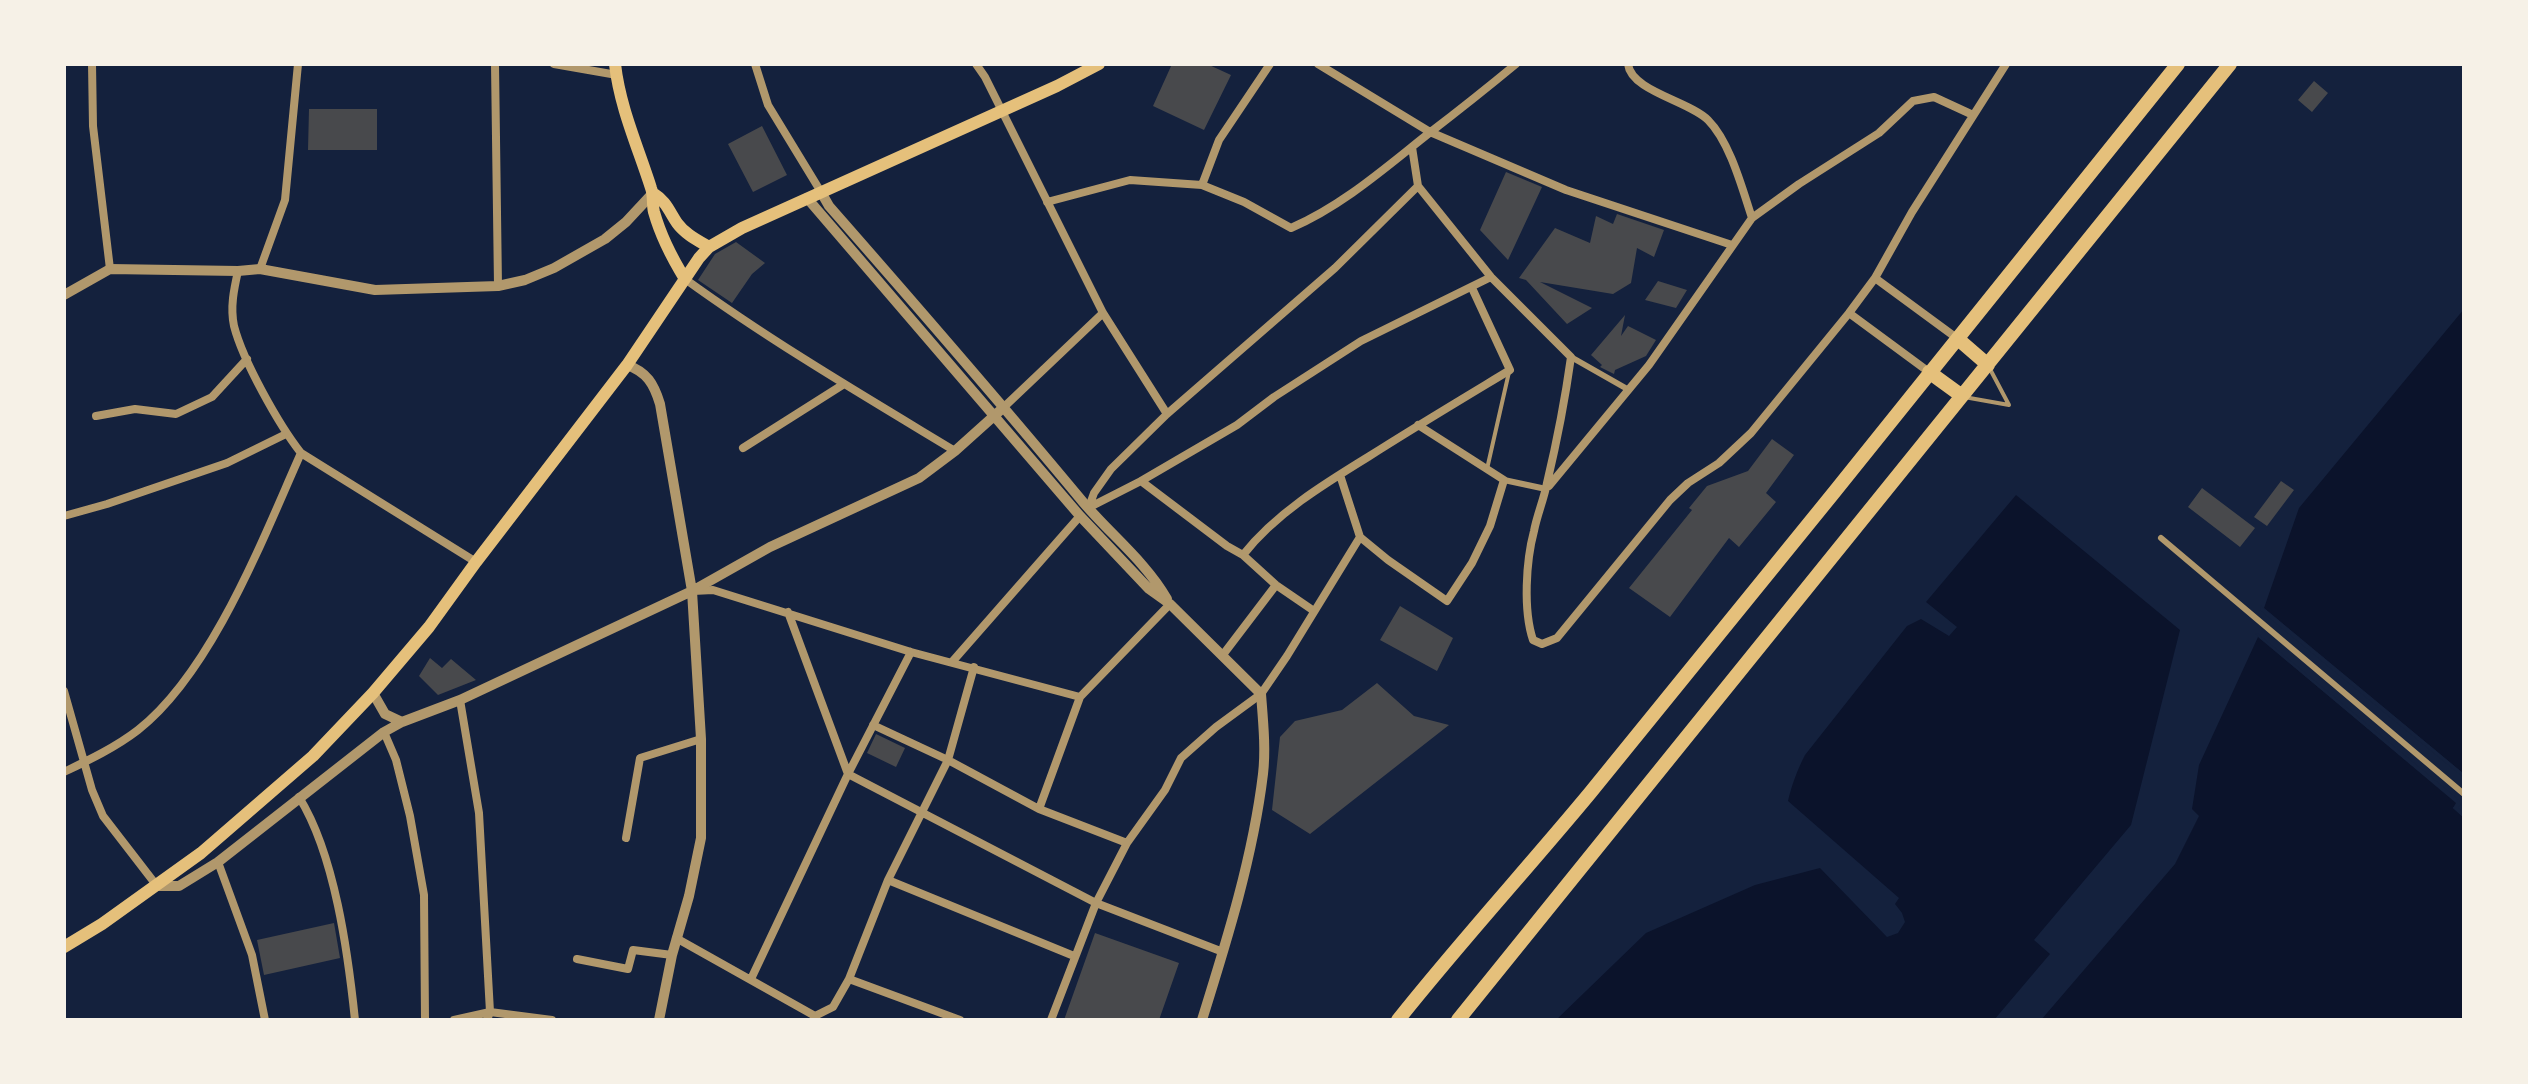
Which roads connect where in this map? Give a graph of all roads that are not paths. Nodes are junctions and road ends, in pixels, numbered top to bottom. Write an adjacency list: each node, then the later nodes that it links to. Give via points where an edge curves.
1 (92, 64): 29 (street, via 93,126)
2 (298, 64): 30 (street, via 285,200)
3 (495, 64): 35 (street)
4 (554, 64): 15 (street)
5 (755, 64): 22 (street, via 768,105)
6 (976, 64): 16 (street)
7 (1099, 64): 16 (main road)
8 (1270, 64): 20 (street, via 1219,140)
9 (1318, 64): 18 (street)
10 (1516, 64): 18 (street)
11 (1628, 64): 26 (street, via 1638,82 1709,120 1734,165)
12 (2006, 64): 17 (street)
13 (2178, 64): 40 (main road)
14 (2230, 64): 44 (main road)
15 (616, 70): 23 (main road)
16 (1002, 111): 22 (main road); 25 (street)
17 (1973, 115): 26 (street, via 1934,97 1913,101 1879,133); 33 (street)
18 (1430, 132): 19 (street); 27 (street, via 1566,190)
19 (1412, 147): 20 (street, via 1318,216 1291,228); 21 (street)
20 (1202, 185): 25 (street, via 1130,180)
21 (1418, 186): 32 (street); 51 (street, via 1335,268)
22 (821, 192): 24 (main road); 50 (street)
23 (653, 193): 28 (main road, via 688,235); 34 (main road, via 663,238); 35 (street, via 605,239 554,268)
24 (807, 198): 28 (main road); 53 (street)
25 (1047, 202): 38 (street)
26 (1752, 218): 27 (street)
27 (1732, 245): 48 (street)
28 (709, 247): 34 (main road)
29 (110, 269): 31 (street); 37 (street)
30 (260, 269): 31 (street); 35 (street, via 375,290)
31 (238, 271): 42 (street, via 232,294 234,325)
32 (1491, 277): 36 (street); 41 (street)
33 (1875, 278): 39 (street); 40 (street)
34 (685, 279): 43 (main road); 47 (street)
35 (498, 286)
36 (1472, 288): 45 (street); 62 (street, via 1361,341 1237,425)
37 (64, 295)
38 (1103, 313): 50 (street); 51 (street)
39 (1849, 313): 46 (street); 63 (street, via 1751,433 1670,500 1557,638 1542,644 1533,640 1527,605 1533,533)
40 (1958, 339): 44 (main road); 46 (main road)
41 (1571, 357): 48 (street); 63 (street)
42 (247, 359): 52 (street, via 212,397 176,414 135,409); 55 (street)
43 (627, 365): 69 (main road); 71 (street, via 646,375 660,404)
44 (1988, 365): 49 (main road); 49 (lane, via 2009,405)
45 (1510, 370): 54 (street); 59 (lane)
46 (1929, 372): 49 (main road); 120 (main road, via 1589,794)
47 (844, 384): 56 (street); 57 (street)
48 (1629, 390): 63 (street)
49 (1962, 396): 121 (main road)
50 (1004, 407): 53 (street); 64 (street)
51 (1167, 414): 64 (street, via 1111,469)
52 (96, 416)
53 (995, 416): 57 (street); 64 (street)
54 (1418, 425): 59 (street); 60 (street)
55 (286, 434): 58 (street); 65 (street, via 227,463)
56 (743, 448)
57 (955, 451): 71 (street, via 919,478 770,547)
58 (301, 453): 69 (street); 89 (street, via 254,557 174,696 138,730)
59 (1487, 470): 61 (street)
60 (1340, 475): 66 (street); 68 (street, via 1293,507)
61 (1504, 480): 63 (street); 66 (street, via 1490,526 1447,601)
62 (1141, 481): 64 (street); 68 (street)
63 (1546, 489)
64 (1084, 512): 72 (street, via 1149,589); 77 (street)
65 (64, 516)
66 (1360, 537): 73 (street)
67 (2161, 538): 92 (street)
68 (1243, 555): 70 (street)
69 (476, 562): 80 (main road)
70 (1276, 585): 73 (street); 76 (street)
71 (692, 591): 74 (street, via 713,590); 83 (street); 87 (street)
72 (1170, 604): 76 (street); 82 (street)
73 (1314, 611): 81 (street)
74 (788, 612): 75 (street); 91 (street)
75 (911, 652): 77 (street); 85 (street)
76 (1222, 656): 81 (street)
77 (952, 662): 78 (street)
78 (974, 667): 82 (street); 88 (street)
79 (64, 691): 89 (street)
80 (373, 693): 84 (street, via 385,714); 100 (main road, via 313,756)
81 (1261, 694): 97 (street, via 1181,758); 104 (street, via 1264,772)
82 (1080, 697): 94 (street)
83 (460, 700): 84 (street); 110 (street, via 479,813)
84 (402, 722): 86 (street)
85 (873, 725): 88 (street); 91 (street)
86 (384, 732): 93 (street); 113 (street, via 396,760 424,895)
87 (701, 739): 96 (street, via 640,758); 102 (street, via 701,838)
88 (948, 760): 94 (street); 95 (street)
89 (85, 762): 90 (street); 100 (street, via 103,816)
90 (64, 772)
91 (848, 774): 95 (street); 108 (street)
92 (2464, 794)
93 (299, 797): 98 (street); 112 (street, via 321,842 349,960)
94 (1039, 809): 97 (street)
95 (923, 813): 99 (street); 101 (street)
96 (626, 838)
97 (1127, 843): 101 (street)
98 (218, 862): 100 (street, via 179,886); 111 (street, via 252,955)
99 (888, 880): 106 (street); 109 (street)
100 (157, 886): 103 (main road)
101 (1096, 903): 104 (street); 106 (street)
102 (676, 938): 105 (street); 108 (street)
103 (64, 947)
104 (1223, 952): 119 (street)
105 (672, 955): 107 (street, via 633,950 628,969); 116 (street)
106 (1074, 956): 118 (street)
107 (577, 959)
108 (751, 979): 109 (street, via 815,1016 833,1007)
109 (849, 979): 117 (street)
110 (488, 1016): 114 (street); 115 (street)
111 (265, 1020)
112 (355, 1020)
113 (425, 1020)
114 (454, 1020)
115 (552, 1020)
116 (659, 1020)
117 (960, 1020)
118 (1051, 1020)
119 (1202, 1020)
120 (1398, 1020)
121 (1458, 1020)

